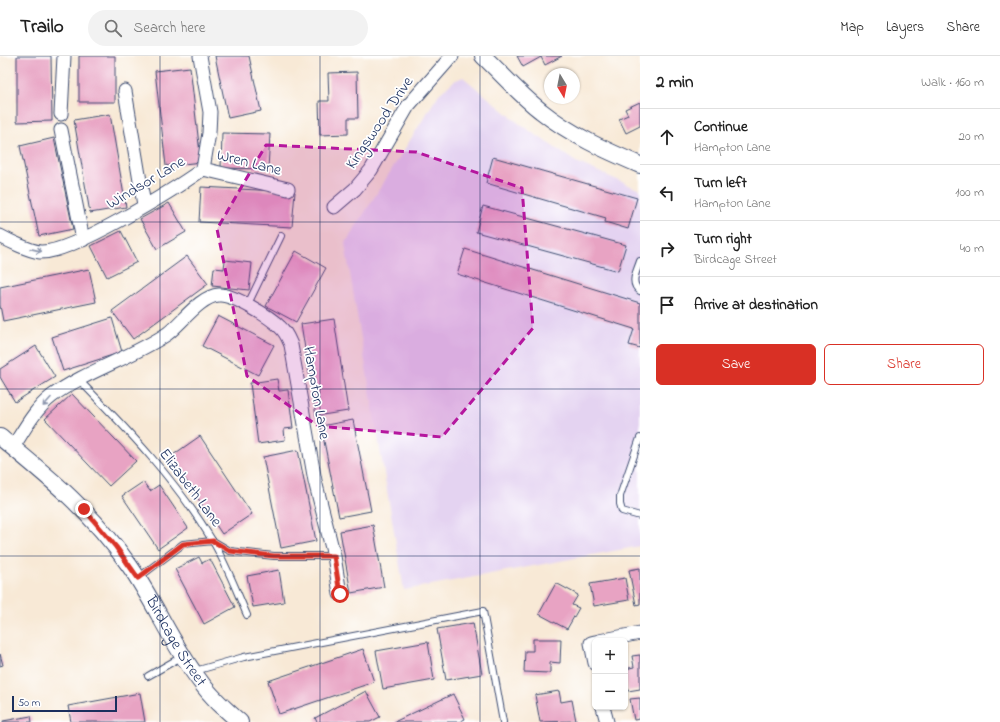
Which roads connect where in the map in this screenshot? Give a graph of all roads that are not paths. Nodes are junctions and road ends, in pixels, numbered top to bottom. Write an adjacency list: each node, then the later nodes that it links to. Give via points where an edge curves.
1 (64, 56): 6 (street)
2 (200, 56): 9 (street, Windsor Lane, via 210,112)
3 (452, 56): 12 (street, Kingswood Drive, via 408,106 371,170 355,189)
4 (483, 56): 8 (street, via 540,111 562,127 588,142)
5 (125, 91): 11 (street)
6 (60, 114)
7 (61, 130): 15 (street)
8 (640, 165)
9 (203, 169): 10 (street, Wren Lane); 11 (street, Windsor Lane, via 183,184)
10 (288, 189)
11 (144, 205): 15 (street, Windsor Lane)
12 (334, 207)
13 (0, 236): 15 (street, Windsor Lane, one-way to 15, via 40,252)
14 (281, 236): 18 (lane)
15 (83, 240)
16 (640, 261): 17 (lane, via 633,281)
17 (640, 291)
18 (247, 306): 19 (street, Hampton Lane, via 230,296 210,297 157,340); 25 (street, Hampton Lane, via 280,326 291,345 315,481)
19 (79, 380): 22 (street, Hampton Lane, one-way to 22, via 51,397 31,419); 24 (lane, Elizabeth Lane, via 140,443 187,500)
20 (0, 437): 22 (street, Birdcage Street)
21 (640, 438): 23 (lane, via 620,496 620,504 622,511)
22 (14, 447): 26 (street, Birdcage Street, via 80,505 116,547)
23 (640, 516)
24 (213, 541): 25 (lane, via 230,551 274,556); 26 (lane, via 183,544); 28 (lane, Elizabeth Lane)
25 (334, 556): 27 (street, Hampton Lane)
26 (138, 578): 31 (street, Birdcage Street)
27 (340, 594)
28 (247, 614)
29 (640, 633): 30 (street)
30 (614, 638)
31 (183, 656): 32 (street, Birdcage Street); 33 (lane)
32 (193, 672): 35 (street, Birdcage Street); 36 (lane, via 244,656 483,611)
33 (148, 676)
34 (604, 710): 37 (street)
35 (239, 722)
36 (503, 722)
37 (607, 722)

